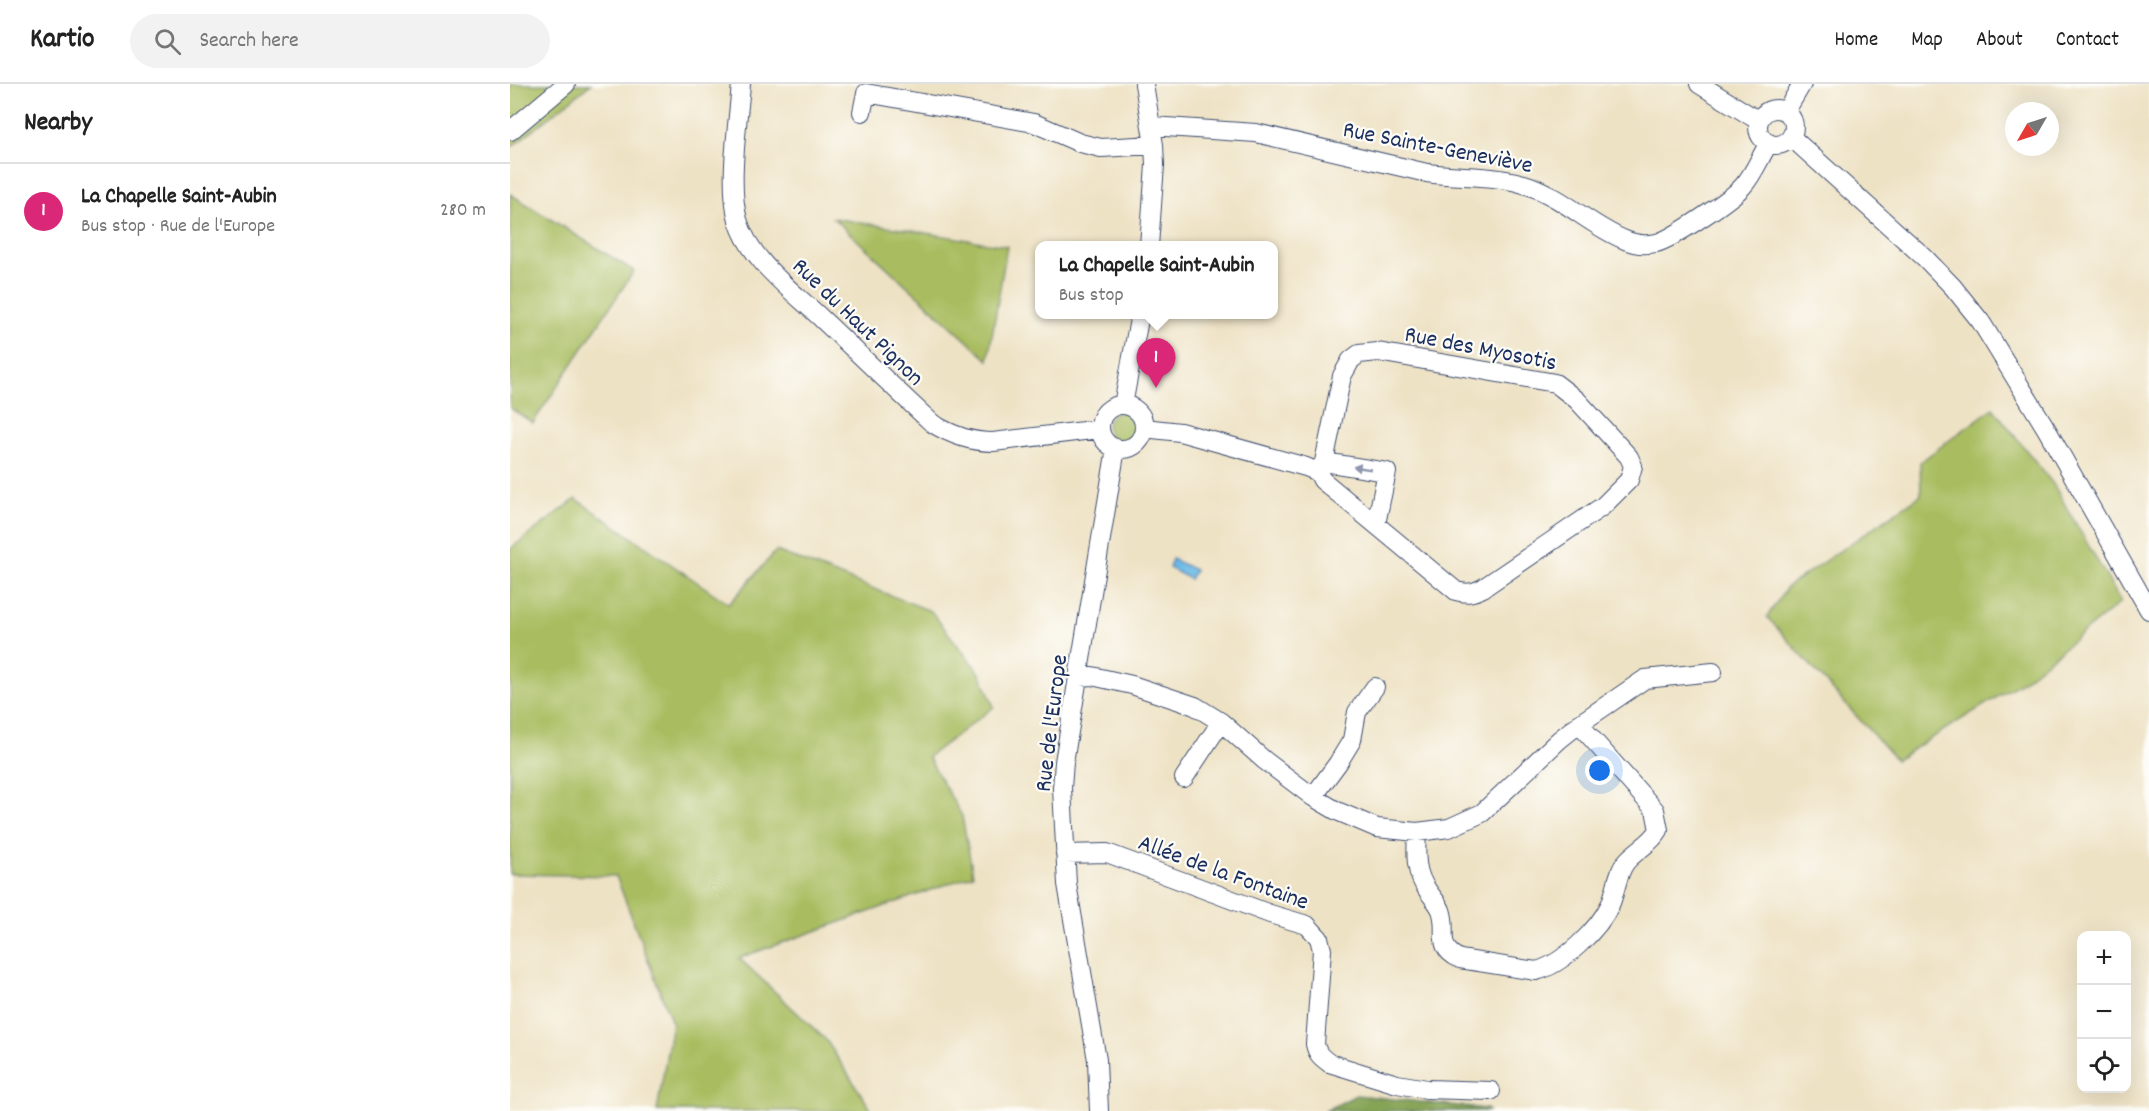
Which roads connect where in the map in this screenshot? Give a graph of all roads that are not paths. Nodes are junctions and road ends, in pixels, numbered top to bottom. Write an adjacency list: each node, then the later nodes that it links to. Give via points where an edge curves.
1 (566, 84): 10 (street)
2 (741, 84): 18 (street, Rue du Haut Pignon, via 734,181 737,214 750,246 762,261 943,430 978,442 993,442)
3 (1144, 84): 9 (street)
4 (1699, 84): 8 (street)
5 (1802, 84): 7 (street)
6 (862, 111): 13 (street, via 866,93 1034,123 1101,148)
7 (1786, 111): 8 (street, via 1770,110); 11 (street, via 1794,123)
8 (1759, 121): 12 (street, via 1760,134)
9 (1151, 126): 12 (street, Rue Sainte-Geneviève, via 1256,134 1427,173 1498,178 1551,195 1620,238 1642,244 1665,240 1738,192); 13 (street)
10 (510, 131)
11 (1791, 137): 12 (street, via 1779,145); 22 (street, via 1925,258 1981,322)
12 (1769, 143)
13 (1154, 145): 14 (street)
14 (1149, 241)
15 (1139, 319): 16 (street)
16 (1123, 405): 17 (street, via 1138,412); 18 (street, via 1106,411)
17 (1144, 428): 19 (street, via 1135,445); 20 (street, Rue des Myosotis, via 1180,432 1305,467)
18 (1100, 429): 19 (street, via 1106,442)
19 (1116, 448): 24 (street, Rue de l'Europe)
20 (1321, 467): 21 (street, Rue des Myosotis, via 1322,480); 21 (street, Rue des Myosotis, one-way to 20, via 1387,472); 21 (street, Rue des Myosotis, via 1346,367 1359,354 1378,352 1555,383 1577,400 1633,466 1629,480 1603,506 1473,593 1456,591)
21 (1376, 524)
22 (2149, 610)
23 (1713, 672): 27 (street, via 1645,679)
24 (1079, 677): 26 (street, via 1132,685 1195,706); 31 (street, Rue de l'Europe, via 1064,762)
25 (1375, 687): 29 (street, via 1358,712 1352,740)
26 (1221, 722): 28 (street); 29 (street)
27 (1579, 724): 30 (street, via 1482,813 1449,828); 30 (street, via 1655,810 1659,830 1625,863 1600,922 1556,963 1536,970 1453,956 1444,943 1442,913 1416,866)
28 (1184, 778)
29 (1313, 797): 30 (street, via 1377,828)
30 (1417, 832)
31 (1065, 854): 32 (street, Allée de la Fontaine, via 1107,853 1307,925 1319,938 1322,951 1315,1044 1321,1057 1397,1084); 33 (street, Rue de l'Europe, via 1097,1060)
32 (1491, 1091)
33 (1099, 1111)

